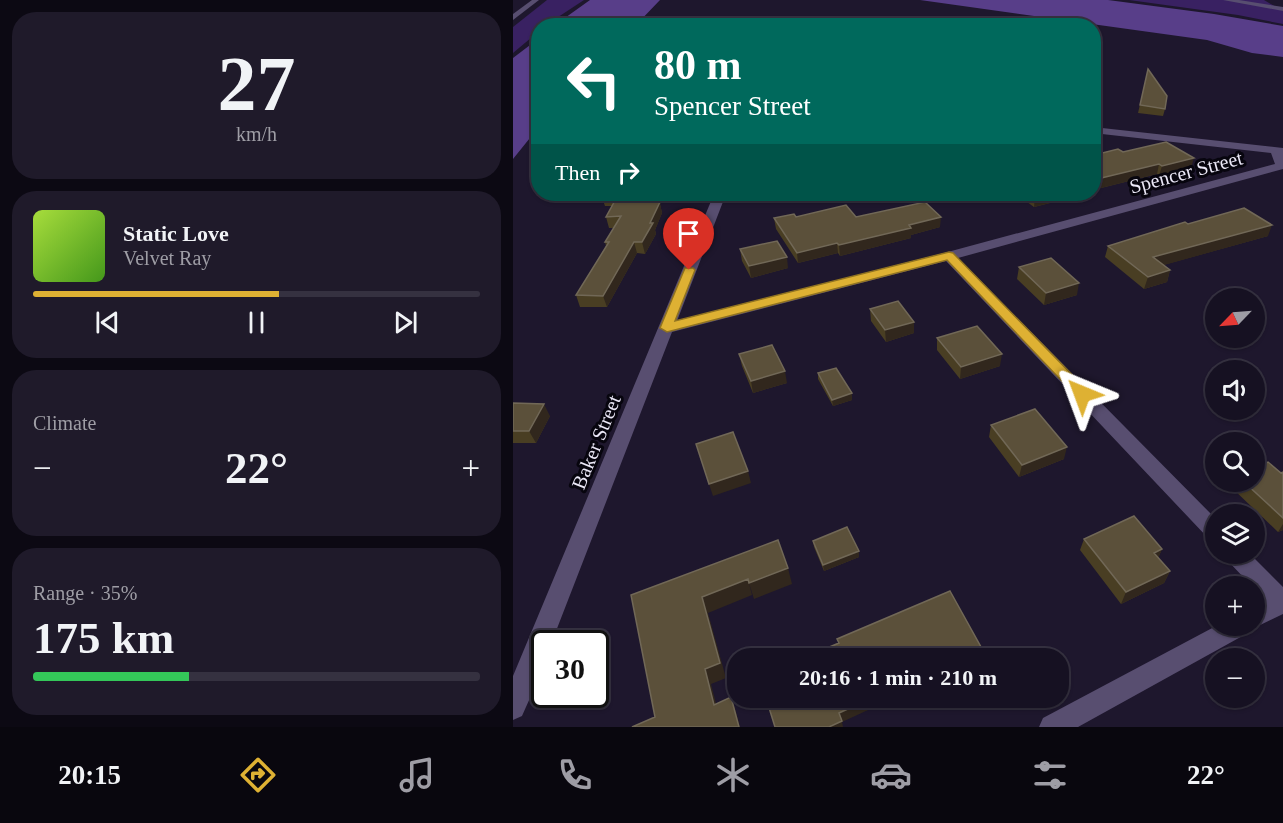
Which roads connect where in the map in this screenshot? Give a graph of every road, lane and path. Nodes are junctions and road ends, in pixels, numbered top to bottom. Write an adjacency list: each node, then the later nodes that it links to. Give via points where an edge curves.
1 (536, 0): 4 (street)
2 (1226, 0): 3 (street)
3 (1283, 9)
4 (513, 18)
5 (1101, 131): 6 (street)
6 (1280, 151): 7 (street, Spencer Street)
7 (1282, 167): 9 (street, Spencer Street)
8 (717, 201): 10 (street, Baker Street)
9 (949, 256): 10 (street, Spencer Street); 11 (street)
10 (667, 328): 16 (street, Baker Street)
11 (1205, 522)
12 (1246, 564): 13 (street)
13 (1283, 602): 14 (street)
14 (1265, 611)
15 (1220, 636): 17 (street)
16 (513, 707)
17 (1052, 727)

